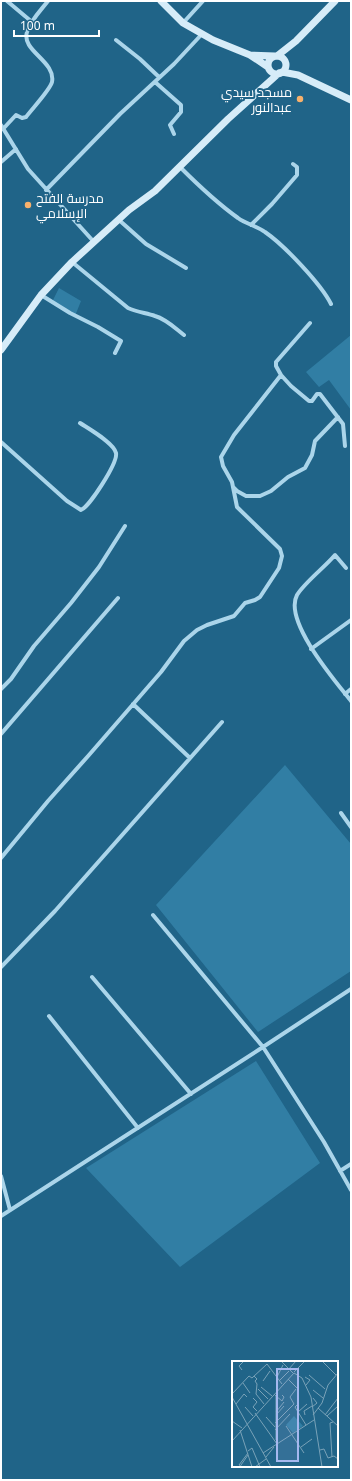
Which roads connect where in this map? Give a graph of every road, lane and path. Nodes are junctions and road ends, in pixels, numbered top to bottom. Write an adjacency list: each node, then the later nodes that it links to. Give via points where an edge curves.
1 (8, 1): 6 (street)
2 (48, 1): 6 (street)
3 (161, 1): 7 (street)
4 (203, 1): 7 (street)
5 (335, 1): 10 (street)
6 (32, 22): 21 (street, via 26,34 27,42 46,64 52,82 26,117 16,115)
7 (183, 23): 8 (street)
8 (202, 34): 11 (street); 17 (street)
9 (116, 40): 17 (street)
10 (296, 41): 12 (street); 13 (street)
11 (250, 55): 12 (street); 14 (street)
12 (276, 56): 13 (street, via 282,57); 14 (street, via 270,59)
13 (285, 62): 15 (street, via 285,68); 16 (street)
14 (268, 68): 15 (street, via 272,72); 19 (street)
15 (281, 72): 16 (street); 19 (street)
16 (298, 75): 20 (street)
17 (159, 78): 18 (street)
18 (155, 82): 22 (street, via 181,105 181,112 170,125); 27 (street)
19 (262, 87): 26 (street)
20 (351, 100)
21 (2, 127): 23 (street)
22 (174, 134)
23 (16, 148): 24 (street); 27 (street, via 28,169)
24 (1, 162)
25 (293, 164): 29 (street, via 297,175)
26 (180, 166): 28 (street, via 155,191); 29 (street, via 238,219)
27 (46, 190): 30 (street)
28 (119, 220): 30 (street); 32 (street, via 146,244)
29 (251, 225): 34 (street, via 265,232 297,261)
30 (94, 242): 31 (street)
31 (72, 262): 33 (street); 36 (street, via 128,308 163,319)
32 (186, 268)
33 (41, 295): 37 (street); 38 (street, via 121,341)
34 (331, 304)
35 (310, 322): 39 (street, via 276,362)
36 (184, 335)
37 (1, 350)
38 (115, 353)
39 (281, 375): 40 (street, via 309,401 320,394); 44 (street, via 234,435 222,455 222,462)
40 (338, 417): 43 (street, via 343,425); 44 (street, via 315,441 312,455 305,468 288,477 271,491 260,496 246,496)
41 (80, 423): 42 (street, via 104,440 116,453 108,476 87,506 81,510)
42 (1, 442)
43 (345, 446)
44 (233, 486): 54 (street, via 237,507 280,549 282,556 279,568 260,597 246,603 234,616 206,625 184,641)
45 (125, 526): 50 (street, via 71,604)
46 (346, 568): 49 (street, via 336,555 298,594 295,604 298,620)
47 (118, 598): 56 (street)
48 (351, 620): 49 (street)
49 (311, 649): 52 (street)
50 (1, 689)
51 (351, 689): 52 (street)
52 (345, 694): 53 (street)
53 (351, 701)
54 (133, 704): 57 (street); 60 (street)
55 (222, 722): 57 (street)
56 (1, 734)
57 (190, 758): 62 (street, via 55,911)
58 (341, 813): 59 (street)
59 (351, 827)
60 (1, 858)
61 (153, 915): 66 (street)
62 (1, 967)
63 (92, 977): 67 (street)
64 (351, 989): 66 (street)
65 (49, 1016): 68 (street)
66 (263, 1047): 67 (street); 70 (street)
67 (191, 1094): 68 (street)
68 (138, 1128): 73 (street)
69 (351, 1164): 70 (street)
70 (340, 1171): 72 (street)
71 (1, 1176): 73 (street)
72 (351, 1190)
73 (10, 1210): 74 (street)
74 (1, 1216)

